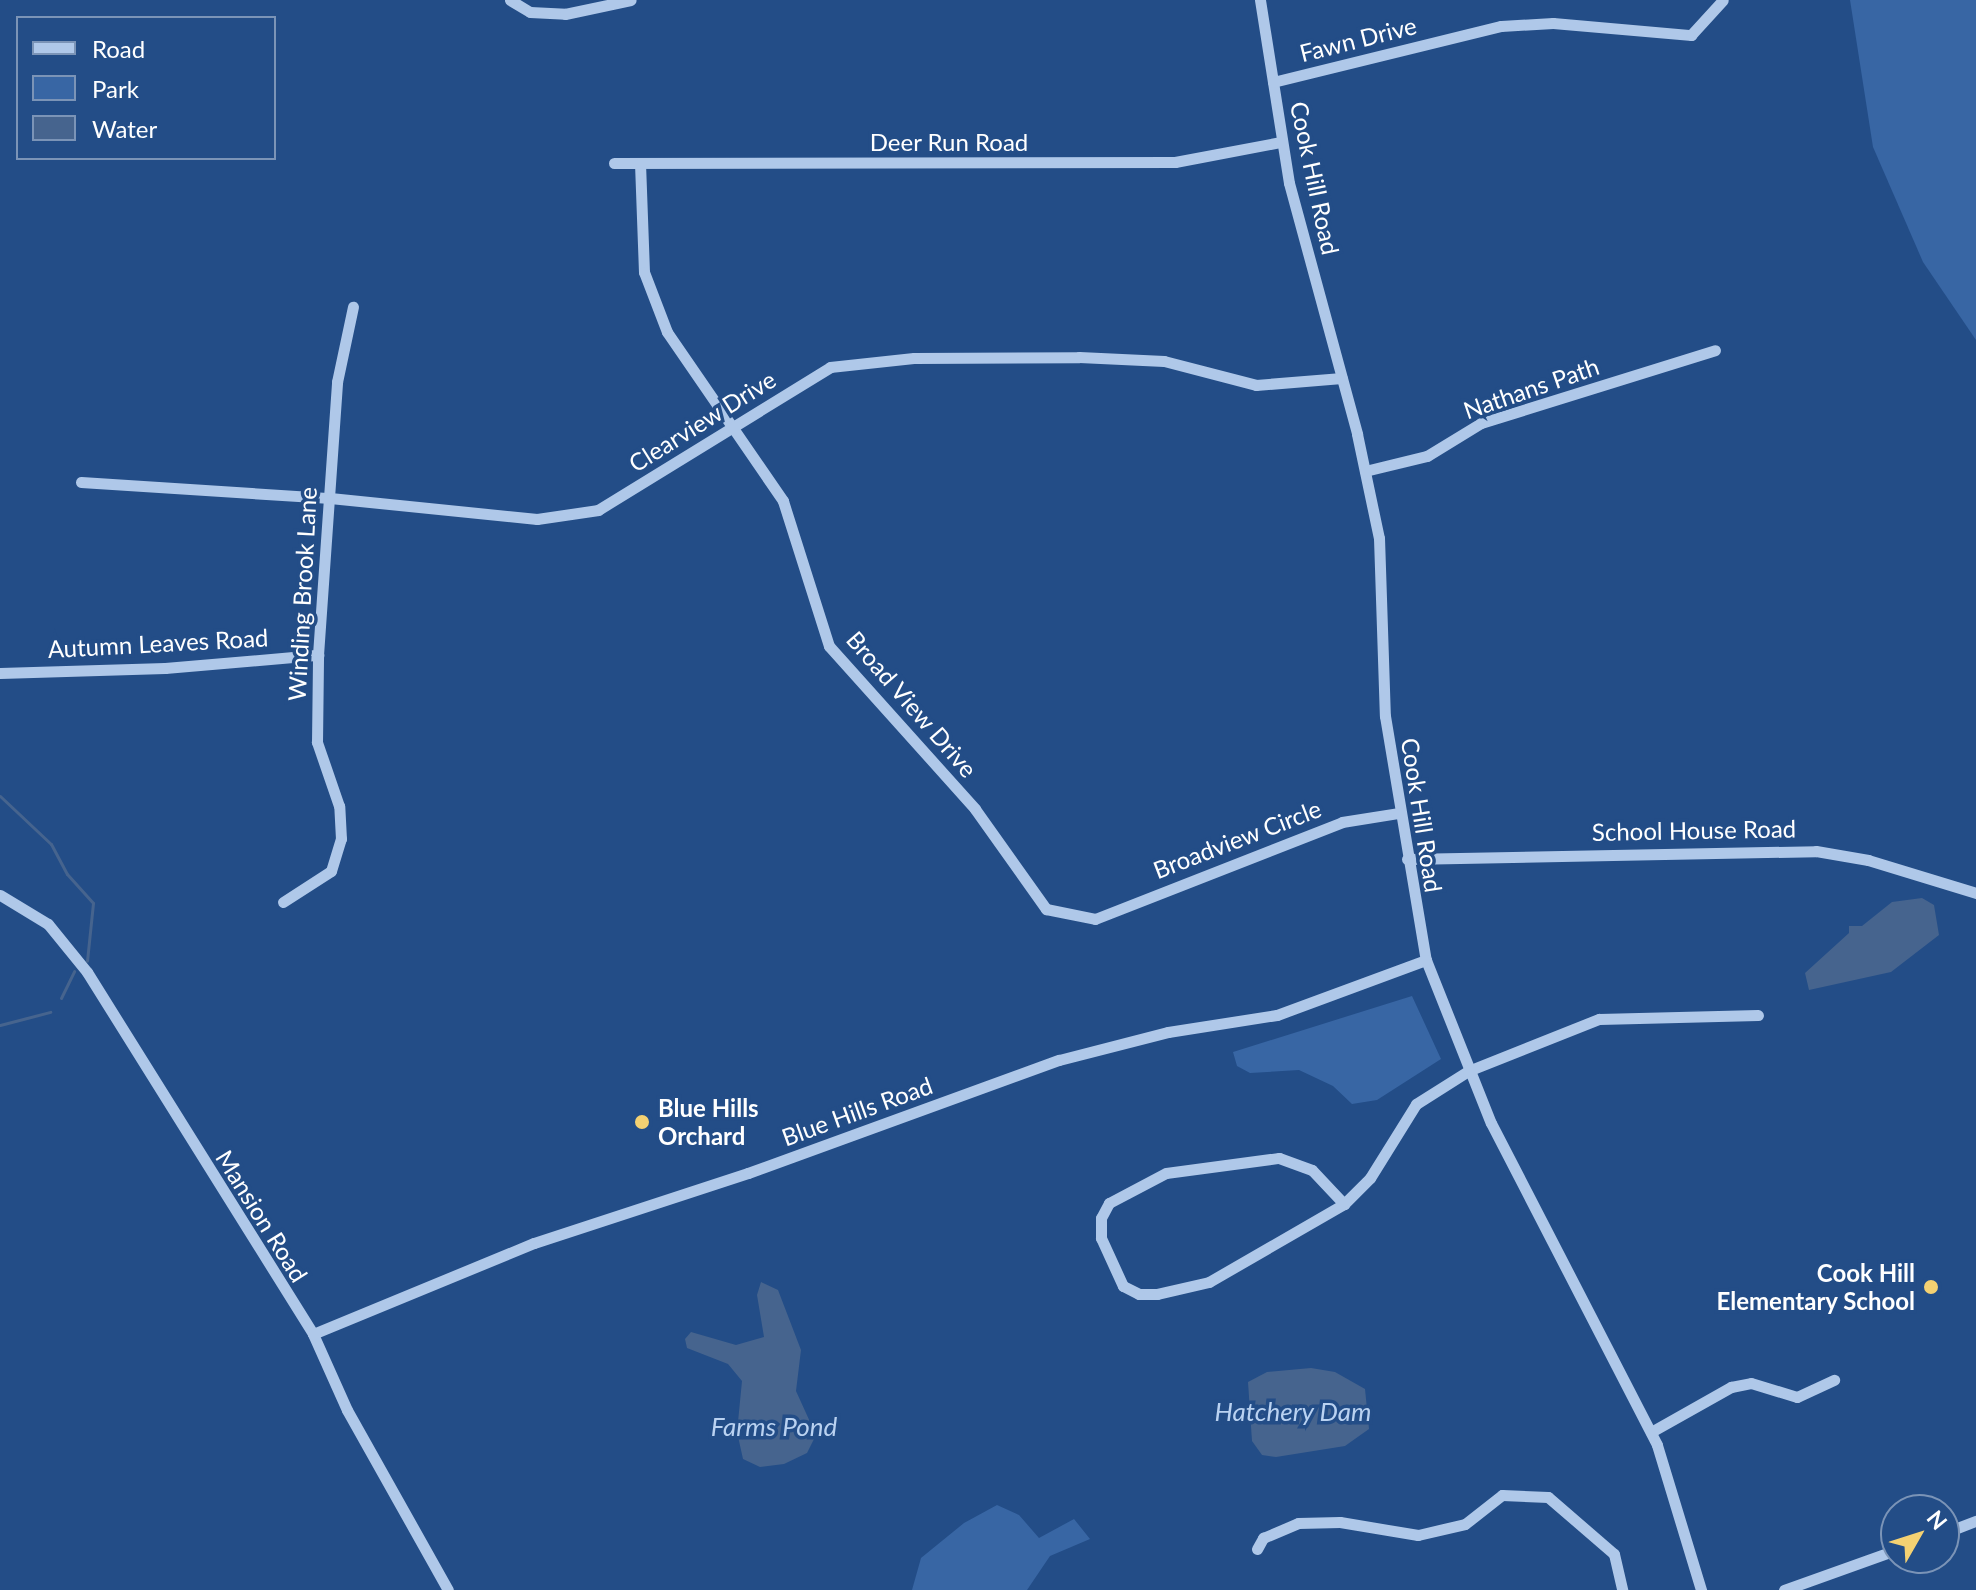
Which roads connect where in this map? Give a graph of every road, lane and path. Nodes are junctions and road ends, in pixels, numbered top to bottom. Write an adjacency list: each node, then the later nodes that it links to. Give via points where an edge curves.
1 (510, 0): 2 (street, via 530,12 565,14)
2 (631, 0)
3 (1260, 0): 5 (street, Cook Hill Road)
4 (1723, 0): 5 (street, Fawn Drive, via 1691,35 1553,23 1501,26)
5 (1273, 82): 6 (street, Cook Hill Road)
6 (1281, 142): 8 (street, Deer Run Road, via 1175,162); 11 (street, Cook Hill Road)
7 (614, 163): 8 (street, Deer Run Road)
8 (640, 163): 12 (street, Broad View Drive, via 644,272 667,332)
9 (353, 307): 15 (street, Winding Brook Lane, via 337,382)
10 (1715, 350): 13 (street, Nathans Path, via 1481,423 1427,456)
11 (1342, 378): 12 (street, Clearview Drive, via 1256,385 1164,361 914,358 830,367); 13 (street, Cook Hill Road)
12 (730, 431): 15 (street, Clearview Drive, via 598,510 537,519); 23 (street, Broad View Drive, via 783,501 829,646 975,809 1046,909)
13 (1365, 471): 18 (street, Cook Hill Road, via 1381,554 1385,716)
14 (81, 482): 15 (street, Clearview Drive)
15 (330, 498): 16 (street, Winding Brook Lane)
16 (318, 655): 17 (street, Autumn Leaves Road, via 165,668); 22 (street, Winding Brook Lane, via 317,742 339,806 341,839 331,871)
17 (0, 673)
18 (1399, 813): 19 (street, Cook Hill Road); 23 (street, Broadview Circle, via 1342,822)
19 (1407, 859): 20 (street, School House Road, via 1816,851 1886,865); 24 (street, Cook Hill Road)
20 (1976, 893)
21 (0, 895): 28 (street, Mansion Road, via 48,924 72,950)
22 (283, 902)
23 (1095, 919)
24 (1426, 960): 26 (street, Cook Hill Road); 28 (street, Blue Hills Road, via 1277,1015 1168,1032 1059,1060 748,1173 534,1243)
25 (1758, 1015): 26 (street, via 1599,1019)
26 (1468, 1071): 27 (street, via 1416,1104 1370,1178); 30 (street, Cook Hill Road)
27 (1344, 1204): 27 (street, via 1231,1272 1157,1294 1139,1294 1123,1286 1101,1238 1101,1218 1109,1203 1126,1190 1166,1173 1213,1164 1279,1158 1299,1163)
28 (313, 1334): 33 (street, Mansion Road, via 347,1410)
29 (1834, 1380): 30 (street, via 1797,1397 1751,1383 1731,1387)
30 (1651, 1432): 35 (street, Cook Hill Road)
31 (1257, 1549): 34 (street, via 1263,1538 1298,1523 1340,1522 1418,1535 1465,1524 1502,1495 1548,1497 1614,1554)
32 (1880, 1556): 36 (street)
33 (448, 1590)
34 (1622, 1590)
35 (1701, 1590)
36 (1784, 1590)

